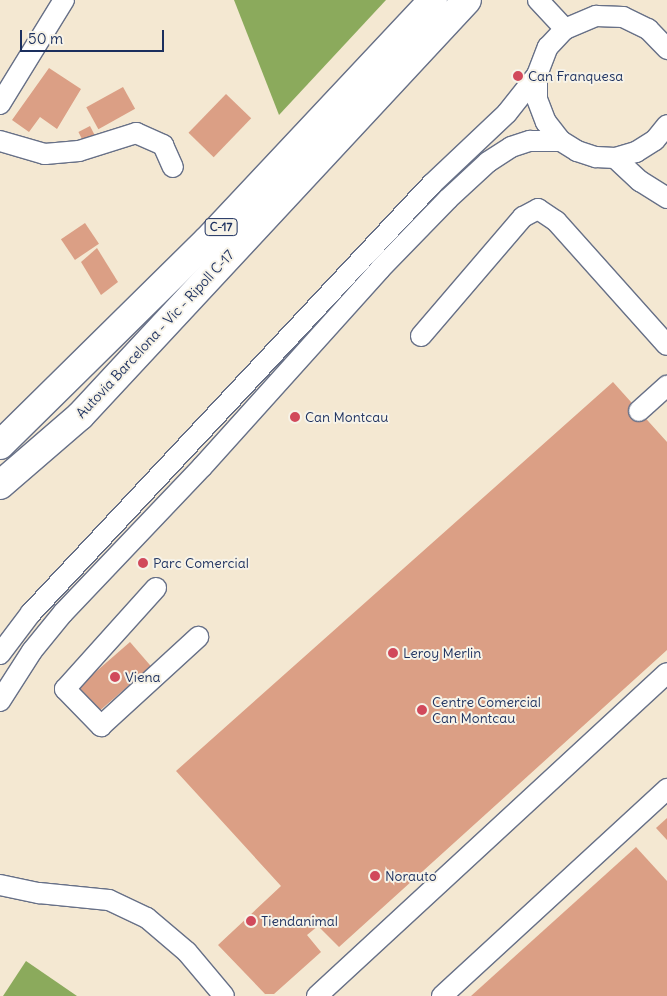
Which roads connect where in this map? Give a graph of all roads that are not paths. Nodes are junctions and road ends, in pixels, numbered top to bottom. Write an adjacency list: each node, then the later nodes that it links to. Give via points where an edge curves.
1 (64, 0): 8 (street)
2 (433, 0): 19 (highway, Autovia Barcelona - Vic - Ripoll C-17 / C-17, via 207,241)
3 (467, 0): 20 (highway, Autovia Barcelona - Vic - Ripoll C-17 / C-17, via 80,416)
4 (538, 0): 5 (street)
5 (565, 29): 6 (street, via 596,16 623,17 648,29); 7 (street, via 548,47)
6 (667, 49)
7 (537, 75): 11 (street, via 537,99); 23 (street, via 507,113 432,184 31,613)
8 (0, 104)
9 (667, 125): 12 (street, via 655,140 636,152)
10 (0, 141): 13 (street, via 45,154 79,151 136,133 164,146)
11 (561, 141): 12 (street, via 596,157); 25 (street, via 530,141 511,147 488,162 448,199 380,269 202,467 57,619)
12 (615, 158): 14 (street, via 640,181)
13 (174, 167)
14 (667, 198)
15 (421, 336): 16 (street, via 523,217 538,209 556,221)
16 (667, 345)
17 (667, 386): 18 (street)
18 (639, 411)
19 (0, 445)
20 (0, 486)
21 (156, 588): 22 (street, via 65,689 101,726)
22 (198, 637)
23 (0, 654)
24 (667, 673): 29 (street)
25 (0, 701)
26 (667, 789): 30 (street)
27 (0, 885): 28 (street, via 39,893 109,900 146,918 187,952)
28 (224, 996)
29 (317, 996)
30 (442, 996)

